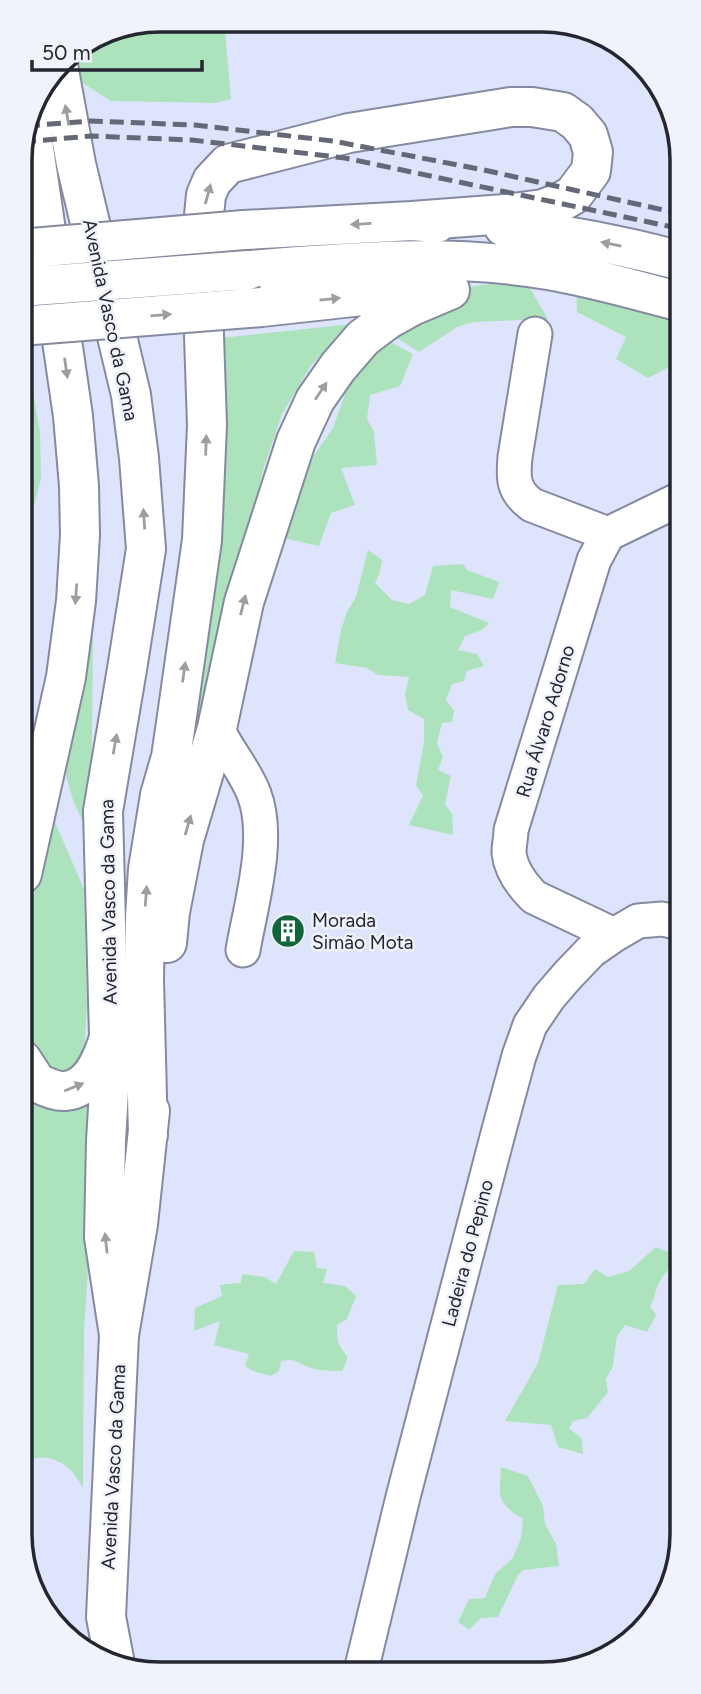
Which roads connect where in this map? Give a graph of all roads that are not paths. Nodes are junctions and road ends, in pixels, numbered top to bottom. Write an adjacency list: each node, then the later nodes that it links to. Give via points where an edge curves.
1 (60, 78): 19 (main road, Avenida Vasco da Gama, one-way to 1, via 103,811 146,549 131,395)
2 (33, 143): 15 (main road, one-way to 15, via 73,416 80,536 66,677)
3 (412, 221): 4 (main road, one-way to 4, bridge); 5 (main road, one-way to 3, via 556,233); 21 (main road, one-way to 3, via 144,980 148,870 176,723 202,540 207,425 201,246 206,195 228,164 349,133 511,107 563,112 588,135 593,152 591,171 573,195 559,203 523,212)
4 (32, 248)
5 (670, 258)
6 (32, 286): 7 (main road, bridge, via 388,261 497,264)
7 (622, 286): 8 (main road); 9 (main road)
8 (450, 290): 10 (main road, one-way to 8, bridge); 14 (main road, one-way to 8, via 243,602 296,441 315,400 363,338 412,306)
9 (670, 300)
10 (32, 325)
11 (536, 334): 13 (street, via 515,457 516,488 532,505)
12 (670, 504): 13 (street)
13 (608, 534): 17 (street, Rua Álvaro Adorno, via 594,561 511,830 509,853 514,871 534,897)
14 (217, 728): 18 (street, via 254,793 260,815 262,845); 21 (main road, one-way to 14, via 170,912 184,841)
15 (32, 829)
16 (669, 921): 17 (street, Ladeira do Pepino, via 638,921)
17 (614, 935): 24 (street, Ladeira do Pepino, via 591,951 549,997 530,1025 519,1056)
18 (243, 950)
19 (110, 1035): 20 (main road, one-way to 19, via 37,1083 63,1092 79,1087 92,1077); 22 (main road, Avenida Vasco da Gama, one-way to 19, via 104,1237)
20 (32, 1075)
21 (148, 1135): 22 (main road)
22 (120, 1335): 23 (main road, Avenida Vasco da Gama, via 106,1617)
23 (113, 1654)
24 (363, 1662)

